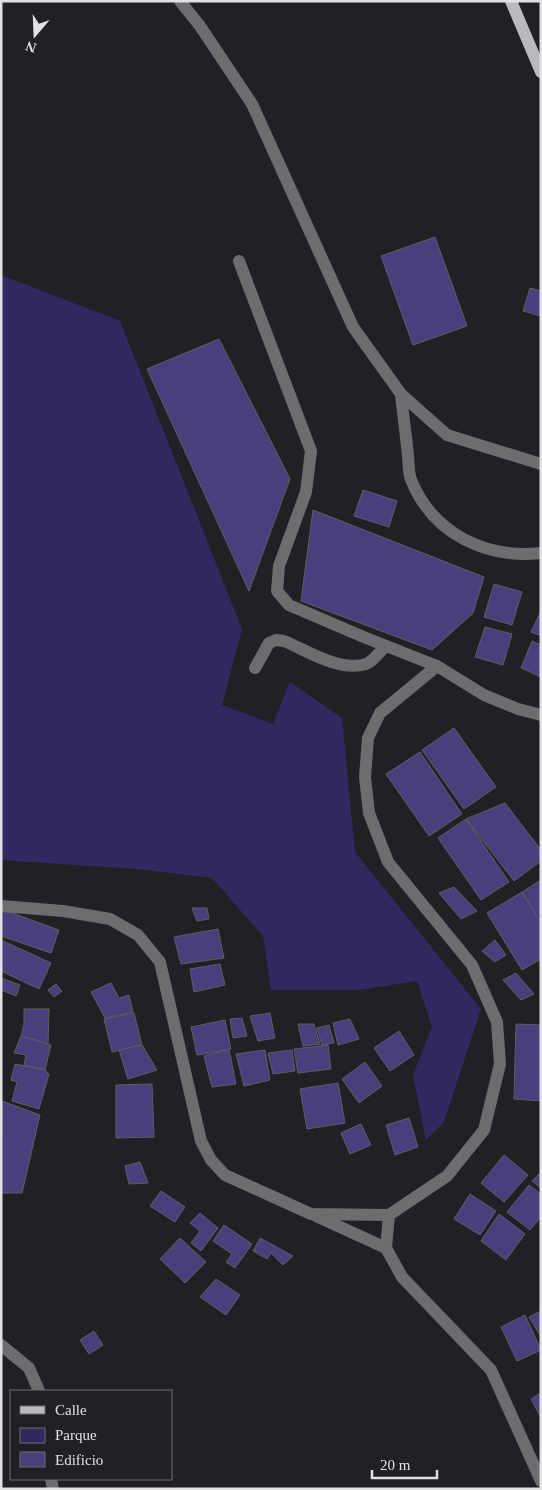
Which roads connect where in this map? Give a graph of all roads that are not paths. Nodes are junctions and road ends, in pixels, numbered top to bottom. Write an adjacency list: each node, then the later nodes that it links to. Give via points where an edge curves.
1 (180, 1): 5 (street, via 252,104 353,326)
2 (511, 1): 3 (main road)
3 (541, 72)
4 (239, 262): 8 (street, via 311,451 306,492 279,566 276,591 289,605)
5 (401, 394): 6 (street, via 447,435); 7 (street, via 411,481 431,514 458,537 485,550)
6 (541, 464)
7 (541, 553)
8 (386, 646): 9 (street); 10 (street, via 368,664 356,665 338,664 276,640 269,643)
9 (437, 666): 11 (street, via 484,695); 14 (street, via 380,713 368,738 365,777 369,813 388,862 472,965 498,1022 500,1064 484,1130 447,1176)
10 (255, 668)
11 (541, 715)
12 (1, 906): 13 (street, via 110,919 138,935 160,962 200,1141 211,1160 225,1175)
13 (311, 1214): 14 (street); 15 (street)
14 (389, 1215): 15 (street)
15 (386, 1248): 18 (street, via 402,1277 491,1370)
16 (1, 1345): 17 (street, via 29,1368)
17 (39, 1390)
18 (541, 1481)

